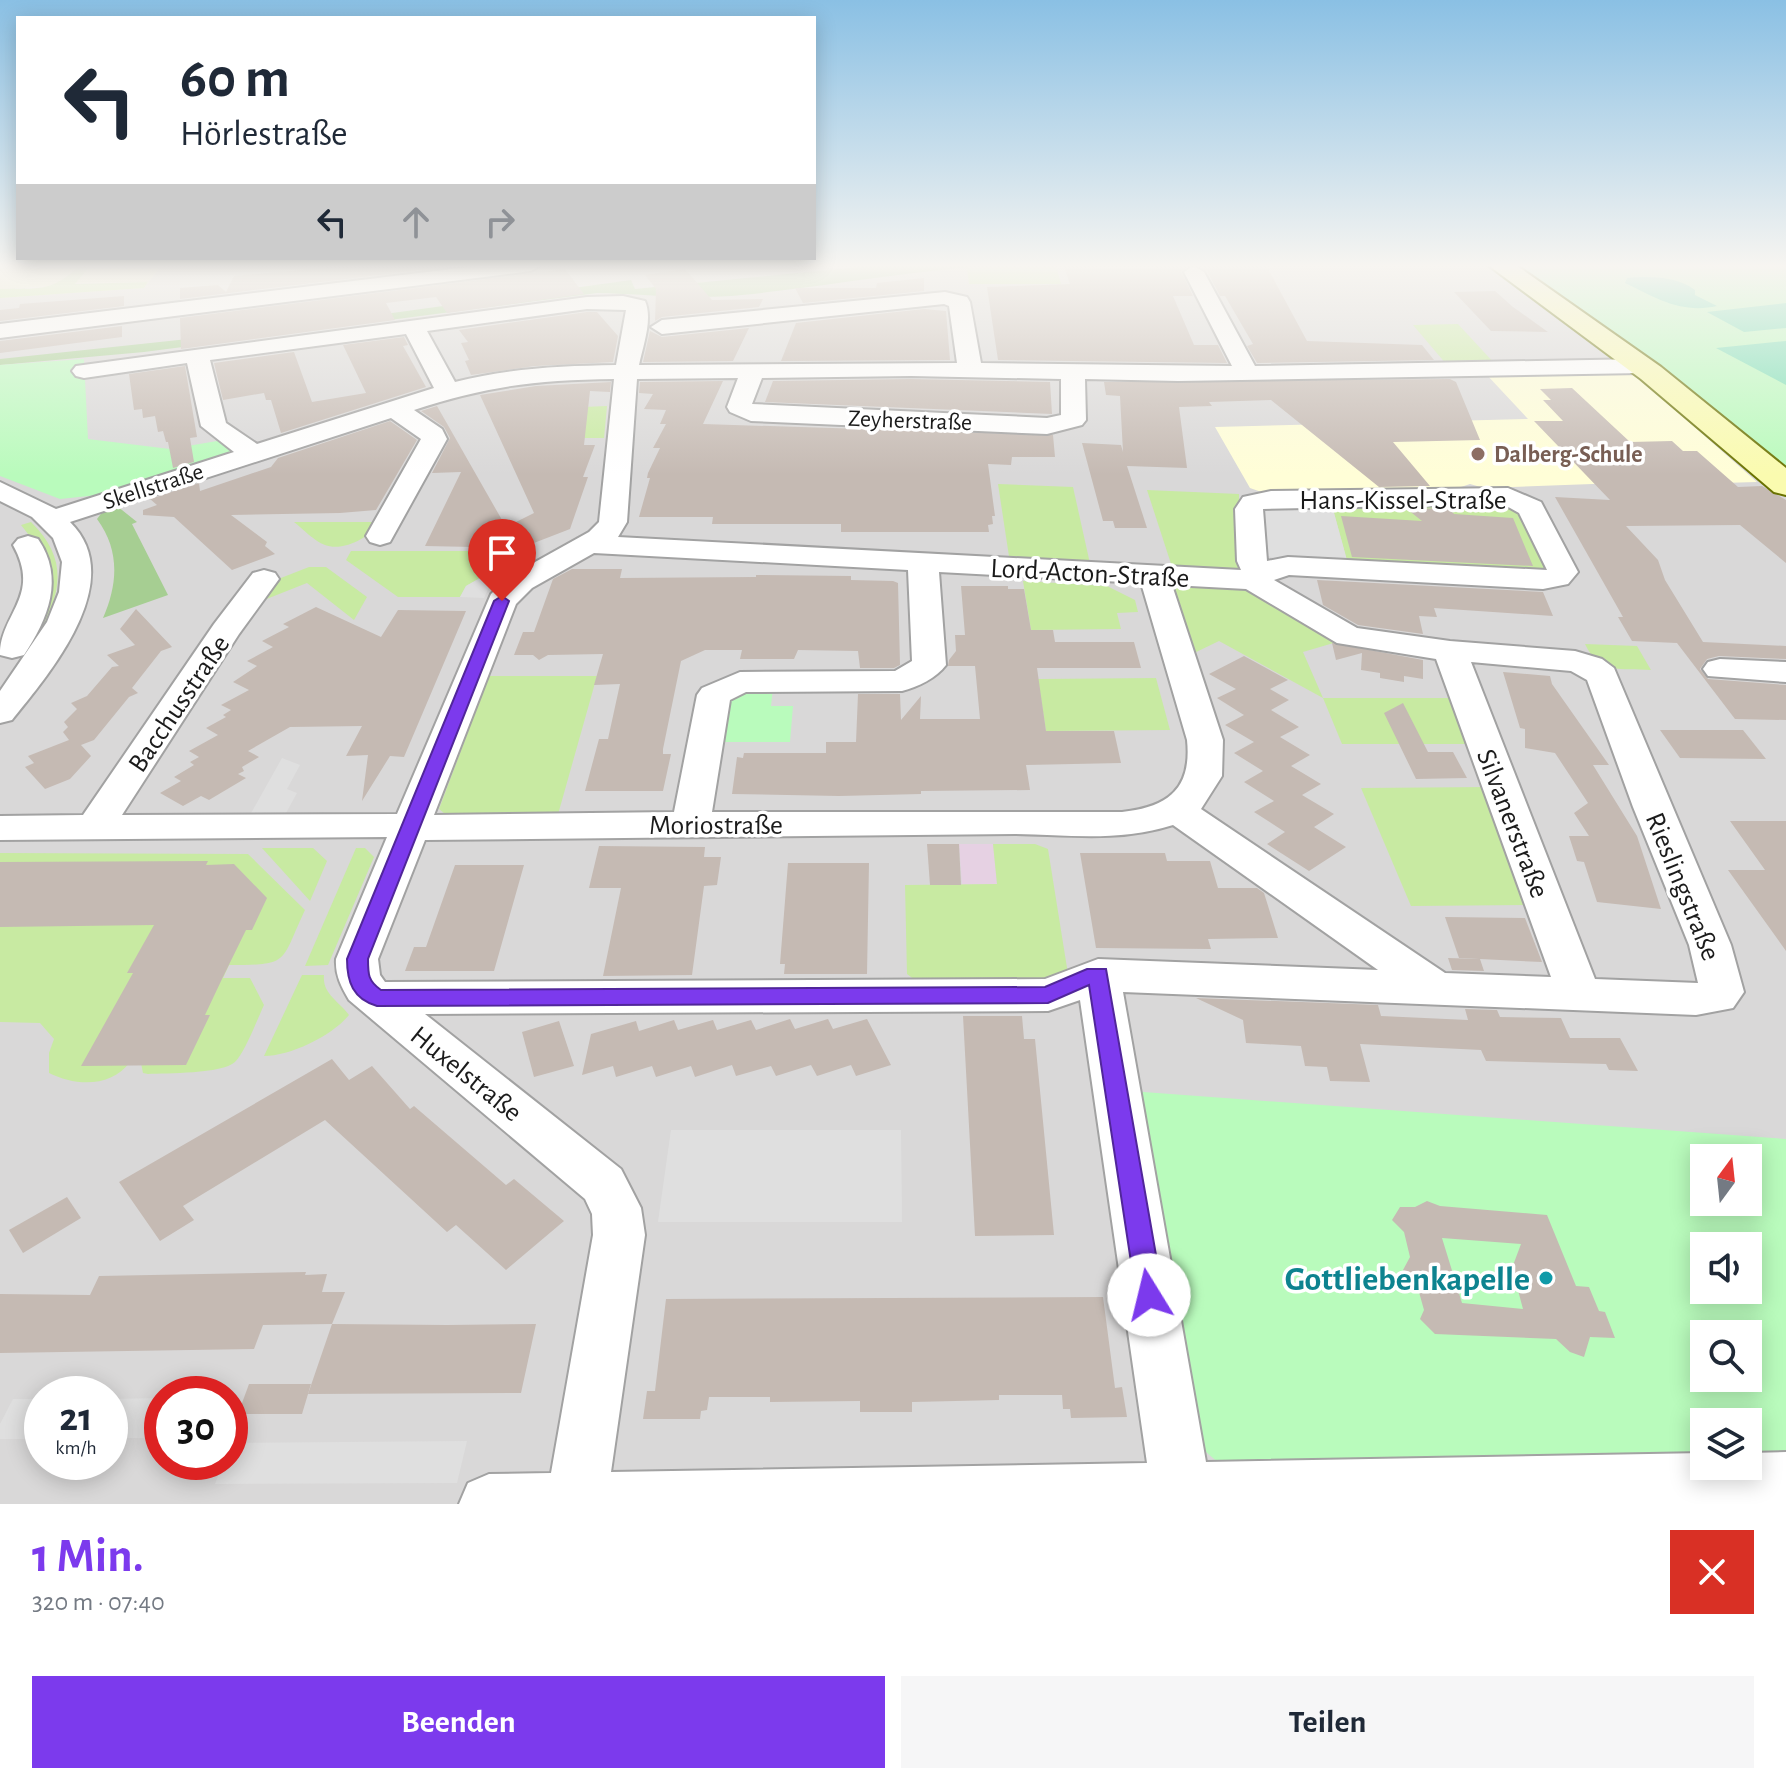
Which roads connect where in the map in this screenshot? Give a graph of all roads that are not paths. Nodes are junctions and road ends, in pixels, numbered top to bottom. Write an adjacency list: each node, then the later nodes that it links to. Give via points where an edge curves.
1 (345, 335): 7 (street)
2 (418, 335): 15 (street)
3 (634, 335): 14 (street)
4 (964, 335): 9 (street)
5 (1227, 335): 13 (street)
6 (1599, 335): 8 (main road)
7 (197, 355): 10 (street); 17 (street, Skellstraße, via 214,426)
8 (1642, 366): 13 (street, Skellstraße); 18 (main road)
9 (970, 370): 11 (street, Skellstraße); 12 (street, Skellstraße)
10 (84, 371)
11 (753, 371): 12 (street, Zeyherstraße, via 739,407 746,413 1047,426 1073,420); 14 (street, Skellstraße)
12 (1073, 372): 13 (street, Skellstraße)
13 (1247, 372)
14 (626, 373): 15 (street, Skellstraße, via 529,375); 22 (street, Huxelstraße, via 613,522)
15 (448, 391): 16 (street, Skellstraße)
16 (395, 409): 17 (street, Skellstraße); 21 (street, via 434,439)
17 (254, 454): 20 (street, Skellstraße)
18 (1786, 485)
19 (0, 490): 20 (street)
20 (52, 519): 28 (street, via 71,541 77,569 72,603)
21 (380, 536)
22 (590, 544): 24 (street, Lord-Acton-Straße); 39 (street, Huxelstraße, via 521,582 502,601)
23 (28, 545): 29 (street, via 36,562 38,590 27,622)
24 (923, 563): 25 (street, Lord-Acton-Straße); 36 (street, via 929,665 902,681 740,682 714,695)
25 (1154, 576): 26 (street, Lord-Acton-Straße); 35 (street, via 1207,752 1201,786)
26 (1255, 578): 26 (street, Hans-Kissel-Straße, via 1288,566 1543,580 1563,572 1528,505 1491,494 1258,501 1249,509); 30 (street, Lord-Acton-Straße, via 1348,636)
27 (264, 579): 38 (street, Bacchusstraße)
28 (52, 645): 29 (street); 34 (street)
29 (6, 649)
30 (1450, 651): 31 (street, Lord-Acton-Straße); 42 (street, Silvanerstraße)
31 (1575, 661): 42 (street, Rieslingstraße, via 1602,675 1710,945 1722,992 1709,999)
32 (1720, 669): 33 (street)
33 (1786, 672)
34 (0, 713)
35 (1176, 810): 36 (street, Moriostraße, via 1106,826); 41 (street)
36 (691, 824): 39 (street, Moriostraße)
37 (0, 828): 38 (street, Moriostraße)
38 (94, 828): 39 (street, Moriostraße)
39 (409, 828): 43 (street, Huxelstraße, via 357,959 358,978)
40 (1098, 975): 41 (street, Rieslingstraße); 43 (street, via 1048,995); 45 (street)
41 (1435, 988): 42 (street, Rieslingstraße)
42 (1579, 995)
43 (377, 998): 48 (street, Huxelstraße, via 603,1184 614,1199 619,1235)
44 (1786, 1482): 46 (street)
45 (1181, 1493): 46 (street); 47 (street)
46 (1689, 1494)
47 (1010, 1500): 48 (street)
48 (559, 1503): 49 (street)
49 (489, 1504)

